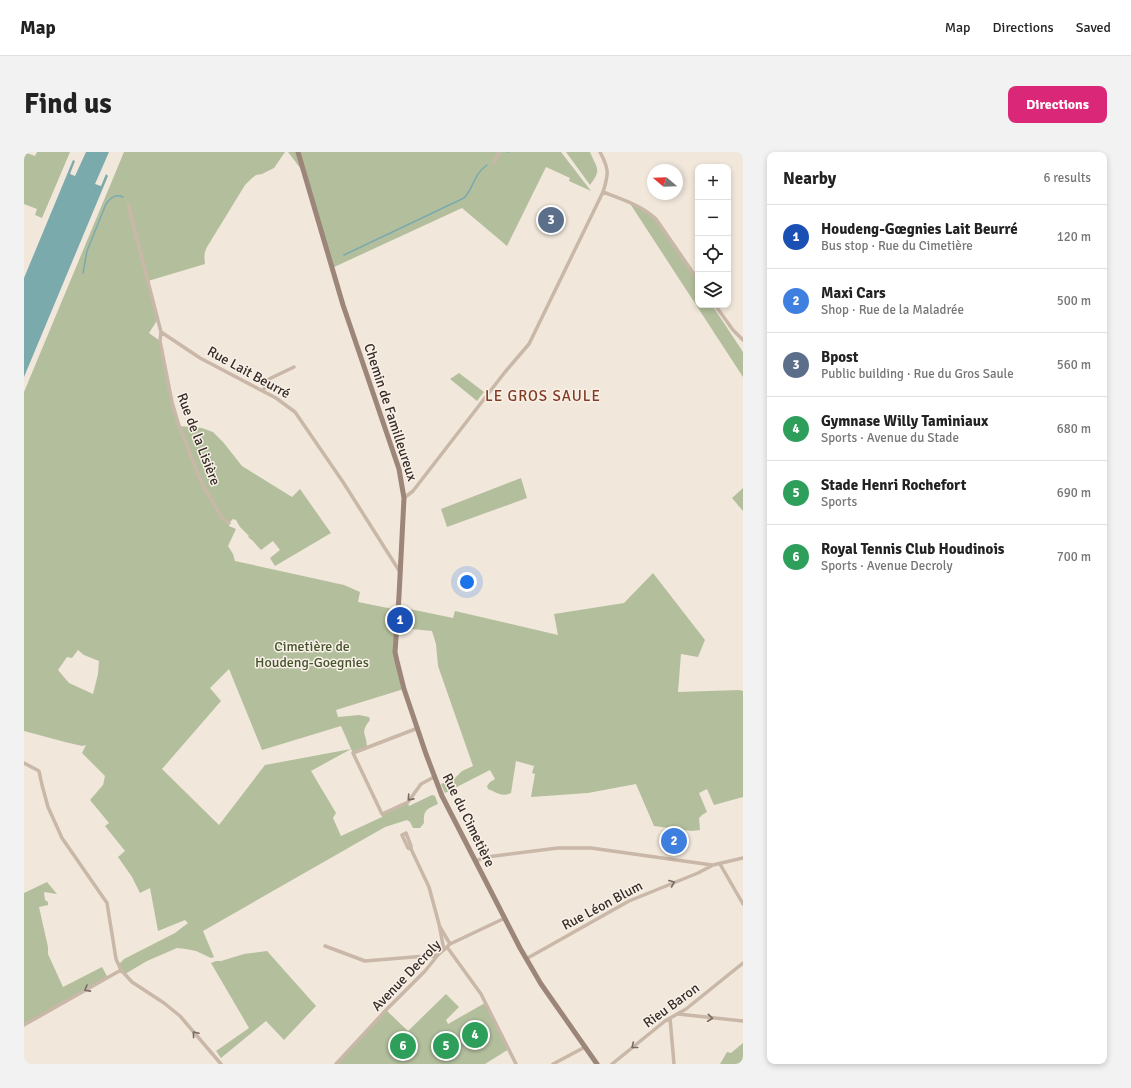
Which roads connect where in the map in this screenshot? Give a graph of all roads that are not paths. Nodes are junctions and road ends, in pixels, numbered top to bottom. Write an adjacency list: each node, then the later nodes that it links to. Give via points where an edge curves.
1 (298, 152): 13 (street, Chemin de Familleureux, via 341,297 399,469)
2 (499, 152): 4 (street)
3 (600, 152): 5 (street, via 608,174)
4 (494, 163)
5 (604, 192): 7 (street, via 651,214); 13 (street, via 529,344 413,491)
6 (128, 204): 9 (street)
7 (695, 276)
8 (717, 308): 10 (street)
9 (161, 332): 12 (street, Rue Lait Beurré, via 200,358); 14 (street, Rue de la Lisière, via 160,341 179,426 202,484 223,519)
10 (743, 340)
11 (294, 367): 12 (street, via 268,379)
12 (263, 391): 16 (street, Rue Lait Beurré, via 290,408 299,417)
13 (404, 498): 15 (street, Chemin de Familleureux)
14 (229, 523)
15 (400, 560): 16 (street, Rue du Cimetière)
16 (400, 573): 17 (street, Rue du Cimetière, via 396,661)
17 (418, 728): 19 (street, Rue du Cimetière); 19 (street, one-way to 17, via 421,784 408,802 382,814 353,753)
18 (24, 763): 33 (street, via 39,771 48,807 62,838 107,903 116,959)
19 (434, 777): 22 (street, Rue du Cimetière)
20 (410, 831): 27 (street, via 402,834 411,846 429,887)
21 (743, 858): 23 (street)
22 (475, 861): 24 (street, via 487,857 569,847); 26 (street, Rue du Cimetière)
23 (720, 864): 24 (street); 25 (street)
24 (713, 865): 31 (street, Rue Léon Blum, one-way to 24, via 629,900)
25 (743, 904)
26 (505, 918): 29 (street, Avenue Decroly); 31 (street, Rue du Cimetière)
27 (439, 924): 29 (street); 29 (street)
28 (325, 946): 30 (street, via 365,961)
29 (447, 947): 30 (street, Avenue Decroly); 41 (street, via 481,994)
30 (438, 955): 40 (street, Avenue Decroly)
31 (526, 959): 38 (street, Rue du Cimetière)
32 (743, 963): 34 (street, Rieu Baron)
33 (121, 970): 37 (street, one-way to 37); 39 (street, one-way to 33, via 180,1016 132,982)
34 (677, 1014): 35 (street, Rieu Baron); 36 (street, one-way to 36)
35 (670, 1018): 44 (street, Rieu Baron, one-way to 44); 45 (street)
36 (743, 1022)
37 (24, 1025)
38 (585, 1047): 42 (street); 43 (street, Rue du Cimetière)
39 (220, 1064)
40 (336, 1064)
41 (516, 1064)
42 (552, 1064)
43 (597, 1064)
44 (612, 1064)
45 (674, 1064)

